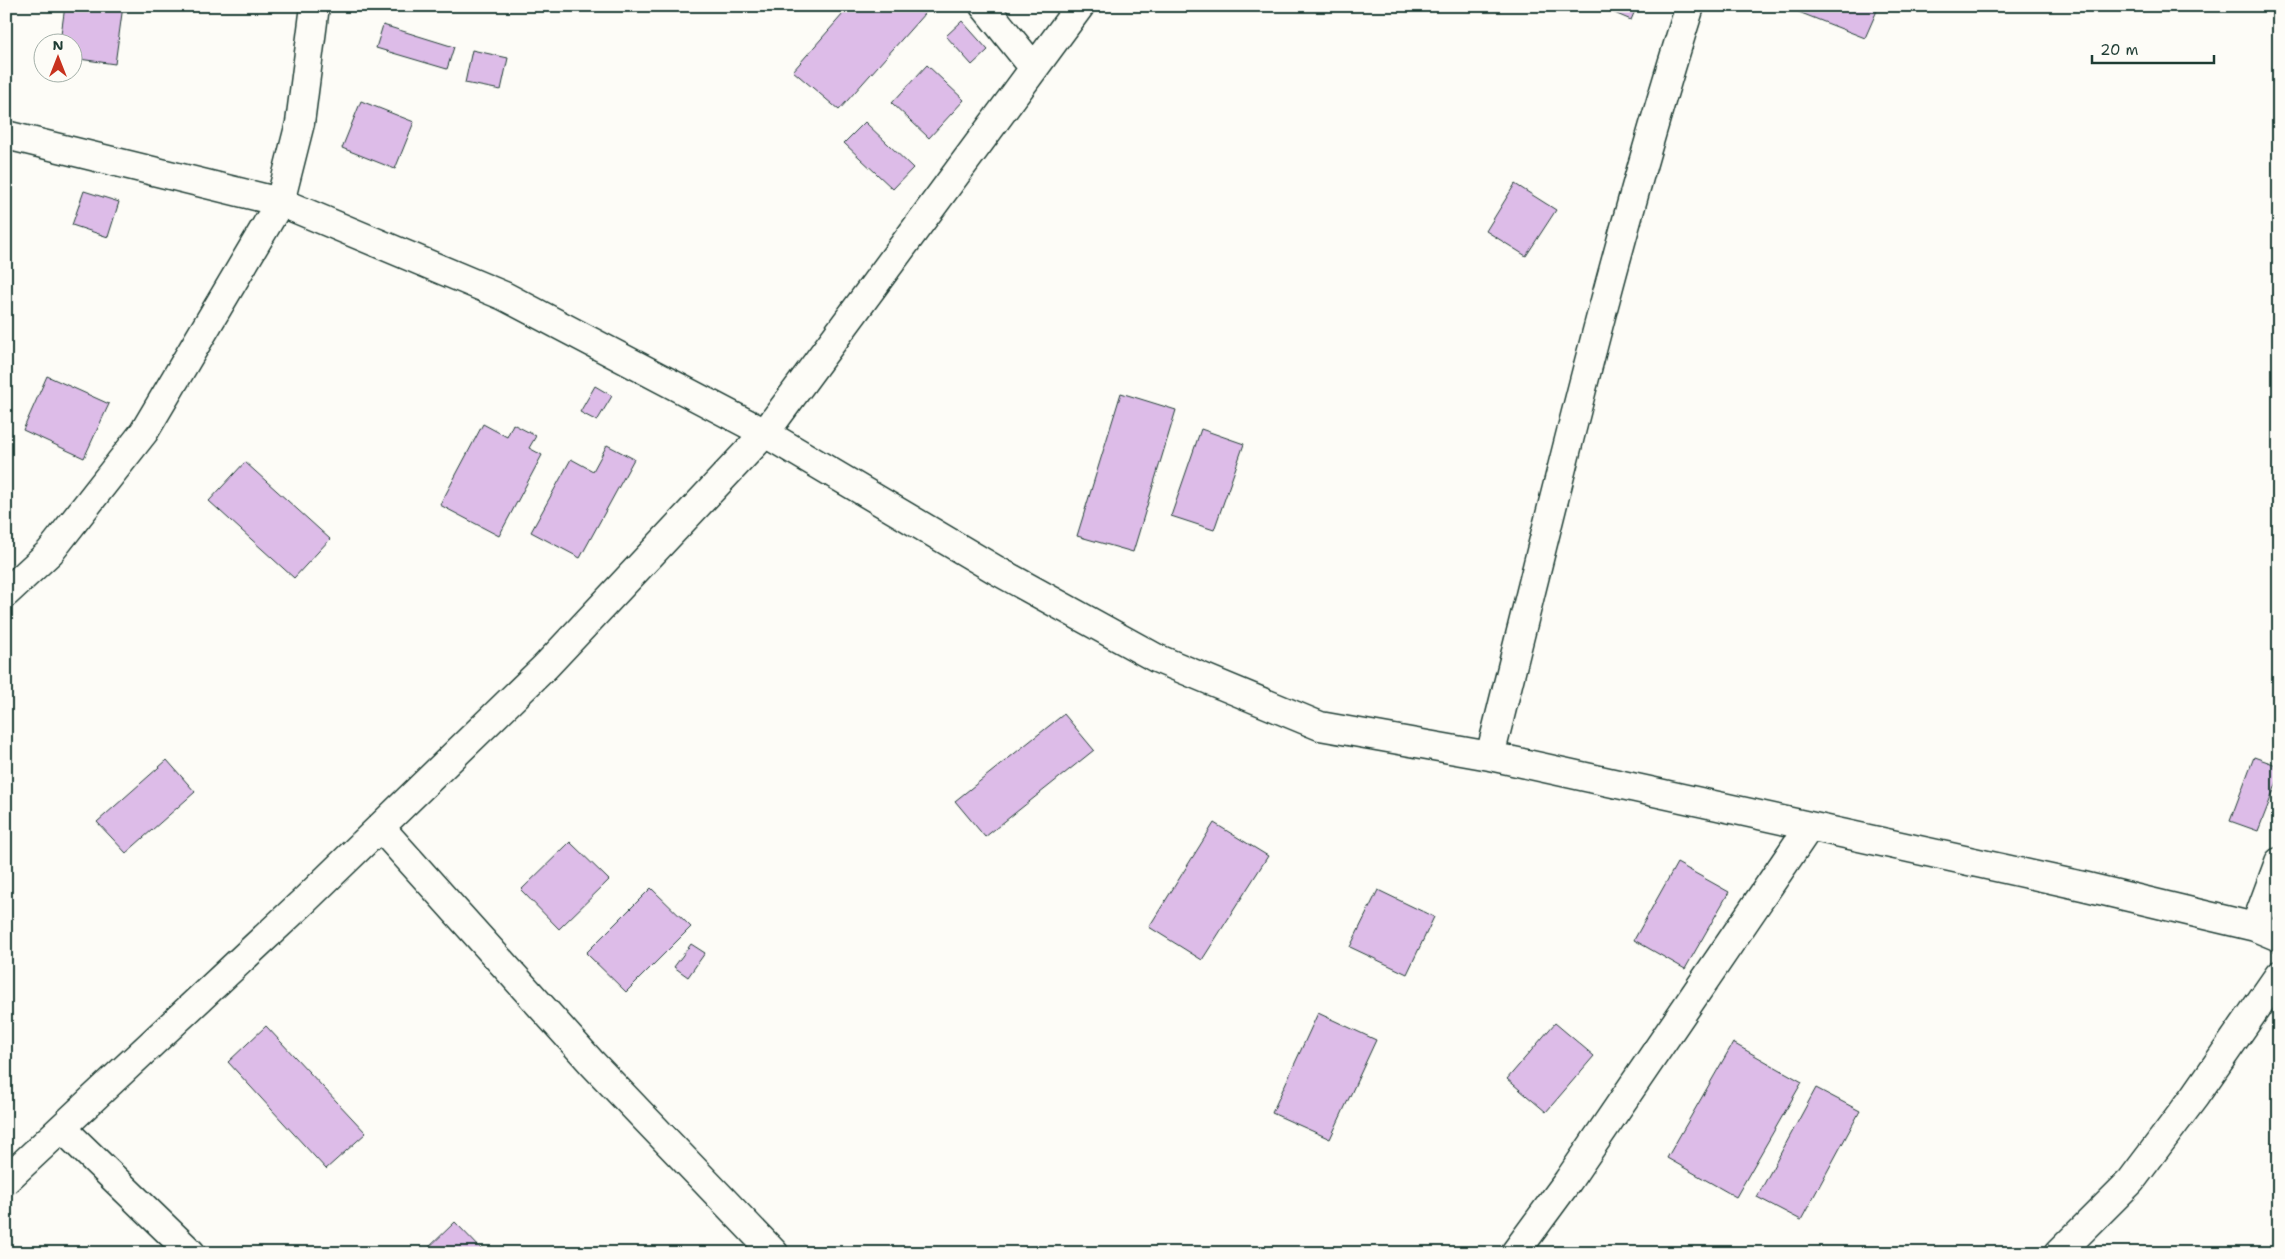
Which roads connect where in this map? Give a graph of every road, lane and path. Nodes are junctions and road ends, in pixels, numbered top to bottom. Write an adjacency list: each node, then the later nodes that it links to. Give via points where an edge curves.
1 (316, 6): 7 (street, via 300,122)
2 (984, 6): 5 (street)
3 (1080, 6): 5 (street)
4 (1690, 6): 10 (street, via 1656,114 1575,415)
5 (1034, 68): 8 (street)
6 (6, 134): 7 (street)
7 (280, 202): 8 (street, via 504,296); 9 (street, via 144,432 50,552)
8 (765, 433): 10 (street, via 996,570 1156,658 1320,726); 11 (street, via 546,666)
9 (6, 594)
10 (1490, 756): 12 (street)
11 (380, 827): 16 (street); 19 (street, via 592,1063)
12 (1809, 827): 14 (street, via 2083,886); 20 (street, via 1568,1181)
13 (2279, 862): 14 (street)
14 (2267, 932)
15 (2279, 975): 21 (street, via 2131,1181)
16 (62, 1128): 17 (street); 18 (street)
17 (6, 1180)
18 (191, 1253)
19 (774, 1253)
20 (1515, 1253)
21 (2058, 1253)

